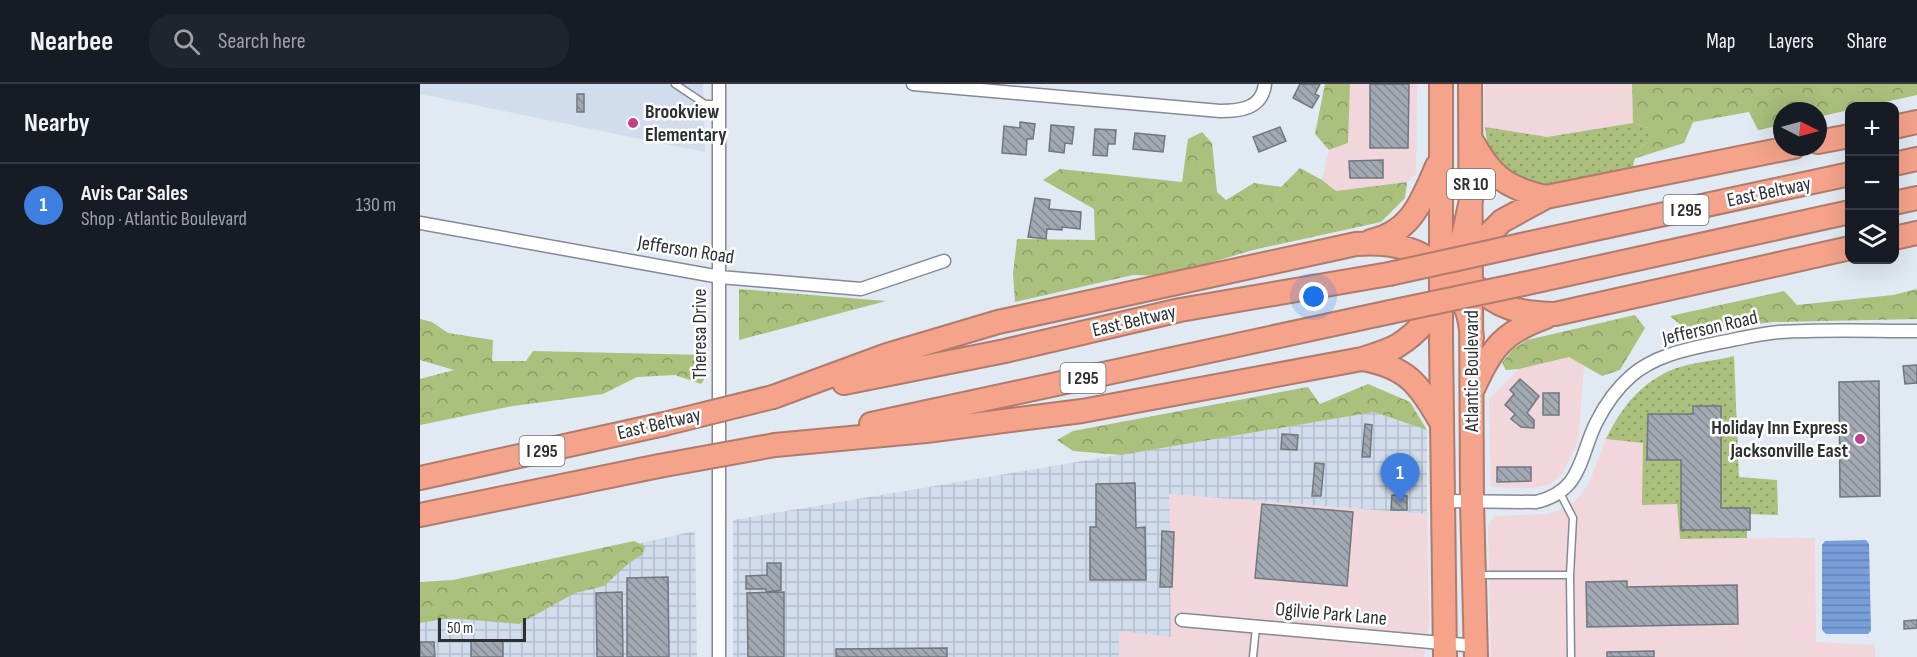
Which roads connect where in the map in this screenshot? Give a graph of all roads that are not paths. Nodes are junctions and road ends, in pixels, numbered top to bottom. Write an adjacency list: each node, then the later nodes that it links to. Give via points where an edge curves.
1 (675, 84): 7 (lane, via 705,104)
2 (719, 84): 7 (street, Theresa Drive)
3 (913, 84): 4 (street, via 1240,111 1258,101)
4 (1265, 84)
5 (1441, 84): 14 (highway, SR 10)
6 (1470, 84): 11 (highway, SR 10)
7 (719, 104): 28 (street, Theresa Drive)
8 (1917, 122): 9 (highway)
9 (1899, 126)
10 (1845, 137): 12 (highway)
11 (1471, 138): 18 (highway, via 1495,175 1511,186); 29 (highway, SR 10, via 1471,200)
12 (1827, 140)
13 (1773, 151): 18 (highway)
14 (1441, 156): 25 (highway, via 1421,201 1402,226 1392,235); 29 (highway, SR 10, via 1441,223)
15 (1917, 159): 16 (highway)
16 (1899, 163)
17 (1845, 175): 34 (highway, East Beltway / I 295, bridge, via 1389,274 1180,310 1005,351)
18 (1546, 197): 29 (highway, via 1502,221 1481,242)
19 (1917, 198): 20 (highway)
20 (1899, 202)
21 (1845, 213): 36 (highway, East Beltway / I 295, bridge)
22 (420, 223): 28 (street, Jefferson Road)
23 (1917, 232): 24 (highway)
24 (1899, 237)
25 (1356, 244): 29 (highway, via 1393,244 1416,252); 34 (highway, via 998,322 887,355)
26 (1845, 249): 30 (highway)
27 (944, 261): 28 (street, Jefferson Road, via 861,289)
28 (720, 277): 48 (street, Theresa Drive)
29 (1456, 278): 30 (highway, via 1488,298 1525,313); 32 (highway, via 1425,322 1384,352); 33 (highway, Atlantic Boulevard, via 1472,338); 35 (highway, Atlantic Boulevard, via 1441,340)
30 (1555, 314): 33 (highway, via 1512,332 1491,354)
31 (1917, 331): 38 (street, Jefferson Road, via 1778,332 1678,351 1651,363 1612,395 1596,423 1575,477)
32 (1362, 359): 35 (highway, via 1407,375 1424,393); 36 (highway, via 1082,411)
33 (1472, 391): 40 (highway, Atlantic Boulevard)
34 (773, 397): 37 (highway, East Beltway / I 295, bridge)
35 (1442, 423): 39 (highway, Atlantic Boulevard)
36 (775, 445): 41 (highway, East Beltway / I 295, bridge)
37 (420, 478)
38 (1560, 493): 40 (street, via 1536,501); 42 (lane, via 1573,518)
39 (1442, 501): 40 (street); 46 (highway, Atlantic Boulevard)
40 (1472, 502): 43 (highway, Atlantic Boulevard)
41 (420, 515)
42 (1570, 575): 43 (lane); 50 (lane)
43 (1474, 576): 47 (highway, Atlantic Boulevard)
44 (1182, 620): 45 (street, Ogilvie Park Lane)
45 (1256, 627): 46 (street, Ogilvie Park Lane); 49 (lane)
46 (1445, 650): 47 (street, Ogilvie Park Lane)
47 (1476, 651)
48 (718, 657)
49 (1253, 657)
50 (1571, 657)

